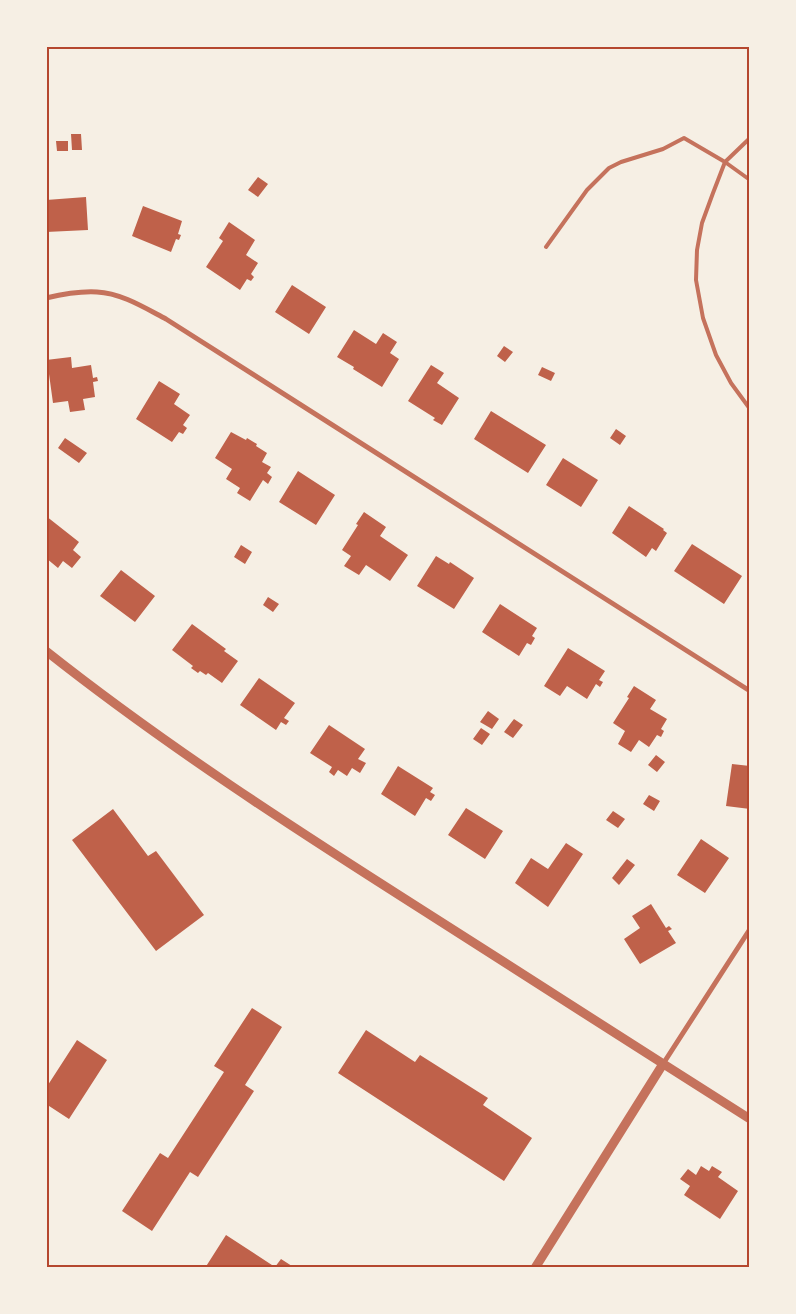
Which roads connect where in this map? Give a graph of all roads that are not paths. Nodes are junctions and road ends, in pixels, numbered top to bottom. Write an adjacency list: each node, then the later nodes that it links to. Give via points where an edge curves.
1 (750, 138): 2 (lane)
2 (725, 162): 3 (lane); 4 (lane, via 684,138 648,155 621,162 609,168 587,190); 6 (lane, via 702,223 696,280 703,318 716,355 731,384)
3 (750, 180)
4 (546, 246)
5 (46, 298): 8 (street, via 98,292 128,300 166,319)
6 (750, 409)
7 (46, 650): 10 (street, via 195,761)
8 (750, 691)
9 (750, 929): 10 (street)
10 (663, 1064): 11 (street); 12 (street)
11 (750, 1119)
12 (536, 1268)

